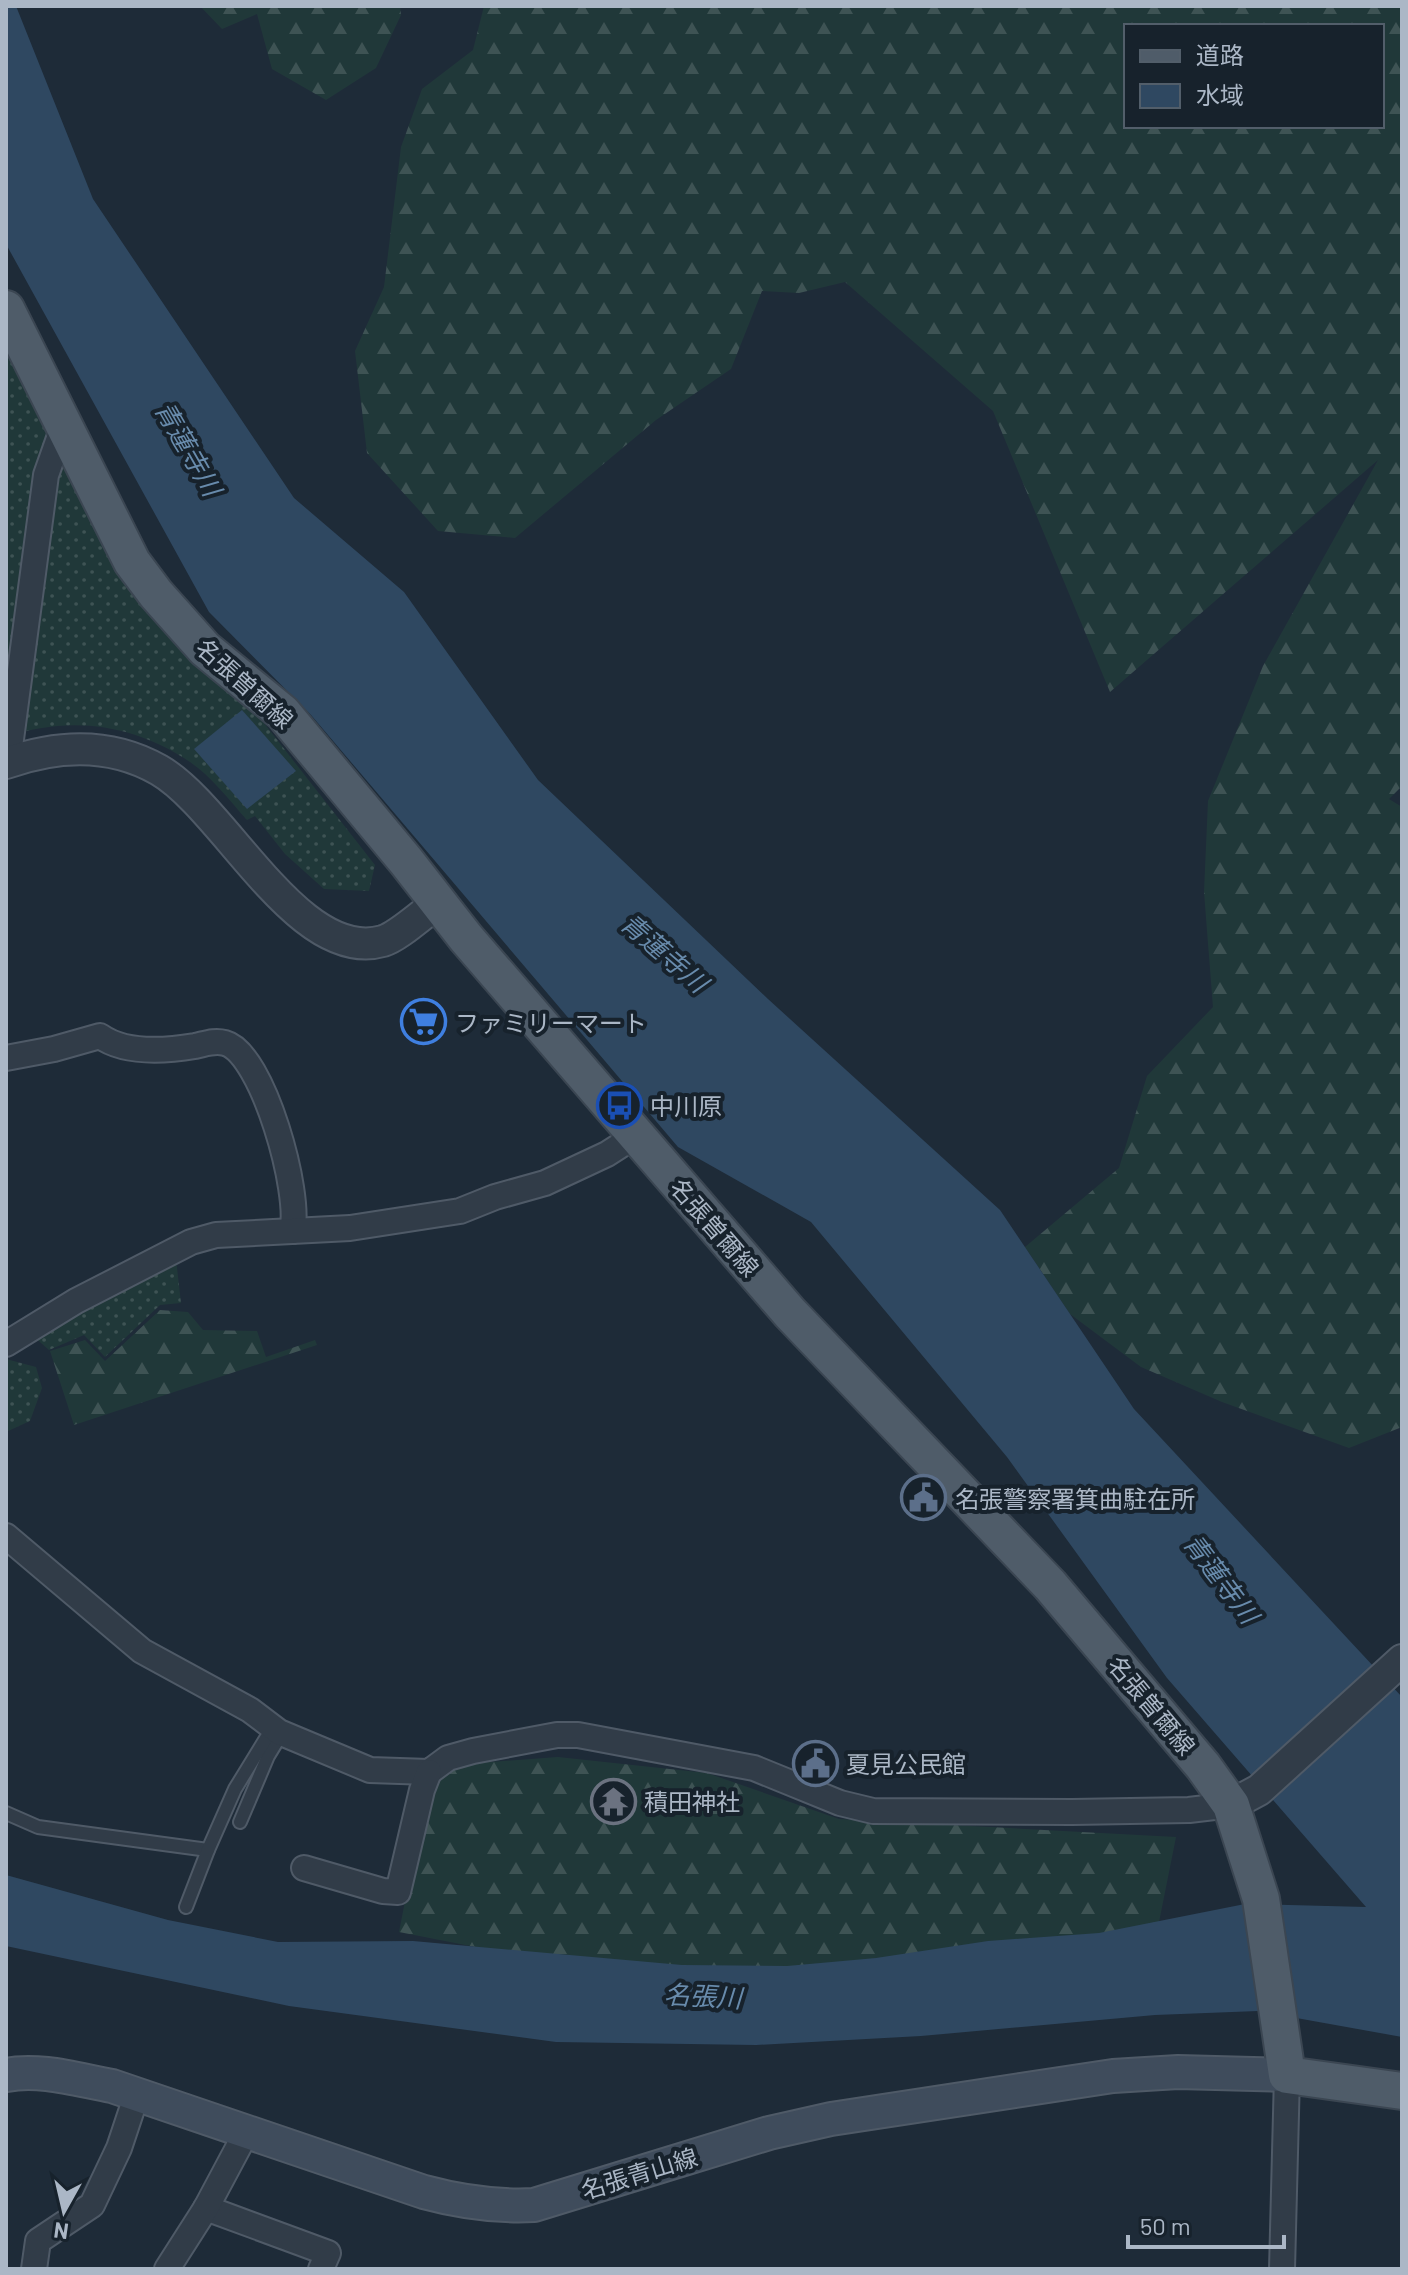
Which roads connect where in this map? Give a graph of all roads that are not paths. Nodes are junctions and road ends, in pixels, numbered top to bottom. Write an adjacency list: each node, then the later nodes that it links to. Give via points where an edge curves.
1 (6, 309): 2 (main road, 名張曽爾線)
2 (63, 427): 3 (street, via 46,475); 4 (main road, 名張曽爾線, via 132,562 156,594 205,649 283,713)
3 (7, 763): 4 (street, via 70,747 120,755 161,771 207,811 301,915 338,939 383,941)
4 (438, 903): 6 (main road, 名張曽爾線)
5 (6, 1058): 7 (street, via 100,1036 131,1049 216,1041 234,1046 259,1086 285,1153 295,1219)
6 (635, 1136): 7 (street, via 545,1183 460,1211); 13 (main road, 名張曽爾線, via 790,1313)
7 (292, 1231): 8 (street, via 216,1235 191,1242)
8 (6, 1344)
9 (6, 1536): 11 (street, via 142,1651)
10 (1402, 1660): 13 (street)
11 (277, 1730): 12 (street, via 370,1770); 15 (lane); 16 (lane, via 235,1789)
12 (429, 1772): 13 (street, via 448,1758 473,1751 578,1735 754,1768 873,1811 1189,1810); 17 (street, via 398,1892)
13 (1245, 1797): 20 (main road, 名張曽爾線)
14 (6, 1813): 16 (lane, via 38,1827)
15 (240, 1822)
16 (208, 1850): 18 (lane)
17 (304, 1868)
18 (186, 1907)
19 (6, 2075): 22 (main road, 名張青山線, via 63,2077)
20 (1287, 2075): 21 (main road); 23 (main road, 名張青山線, via 1129,2074 831,2119 534,2205 463,2202 424,2192); 28 (street)
21 (1402, 2091)
22 (137, 2094): 23 (main road, 名張青山線); 25 (street, via 92,2205 38,2241)
23 (247, 2131): 24 (street)
24 (206, 2208): 26 (street); 27 (street, via 328,2253)
25 (34, 2269)
26 (167, 2269)
27 (321, 2269)
28 (1282, 2269)

